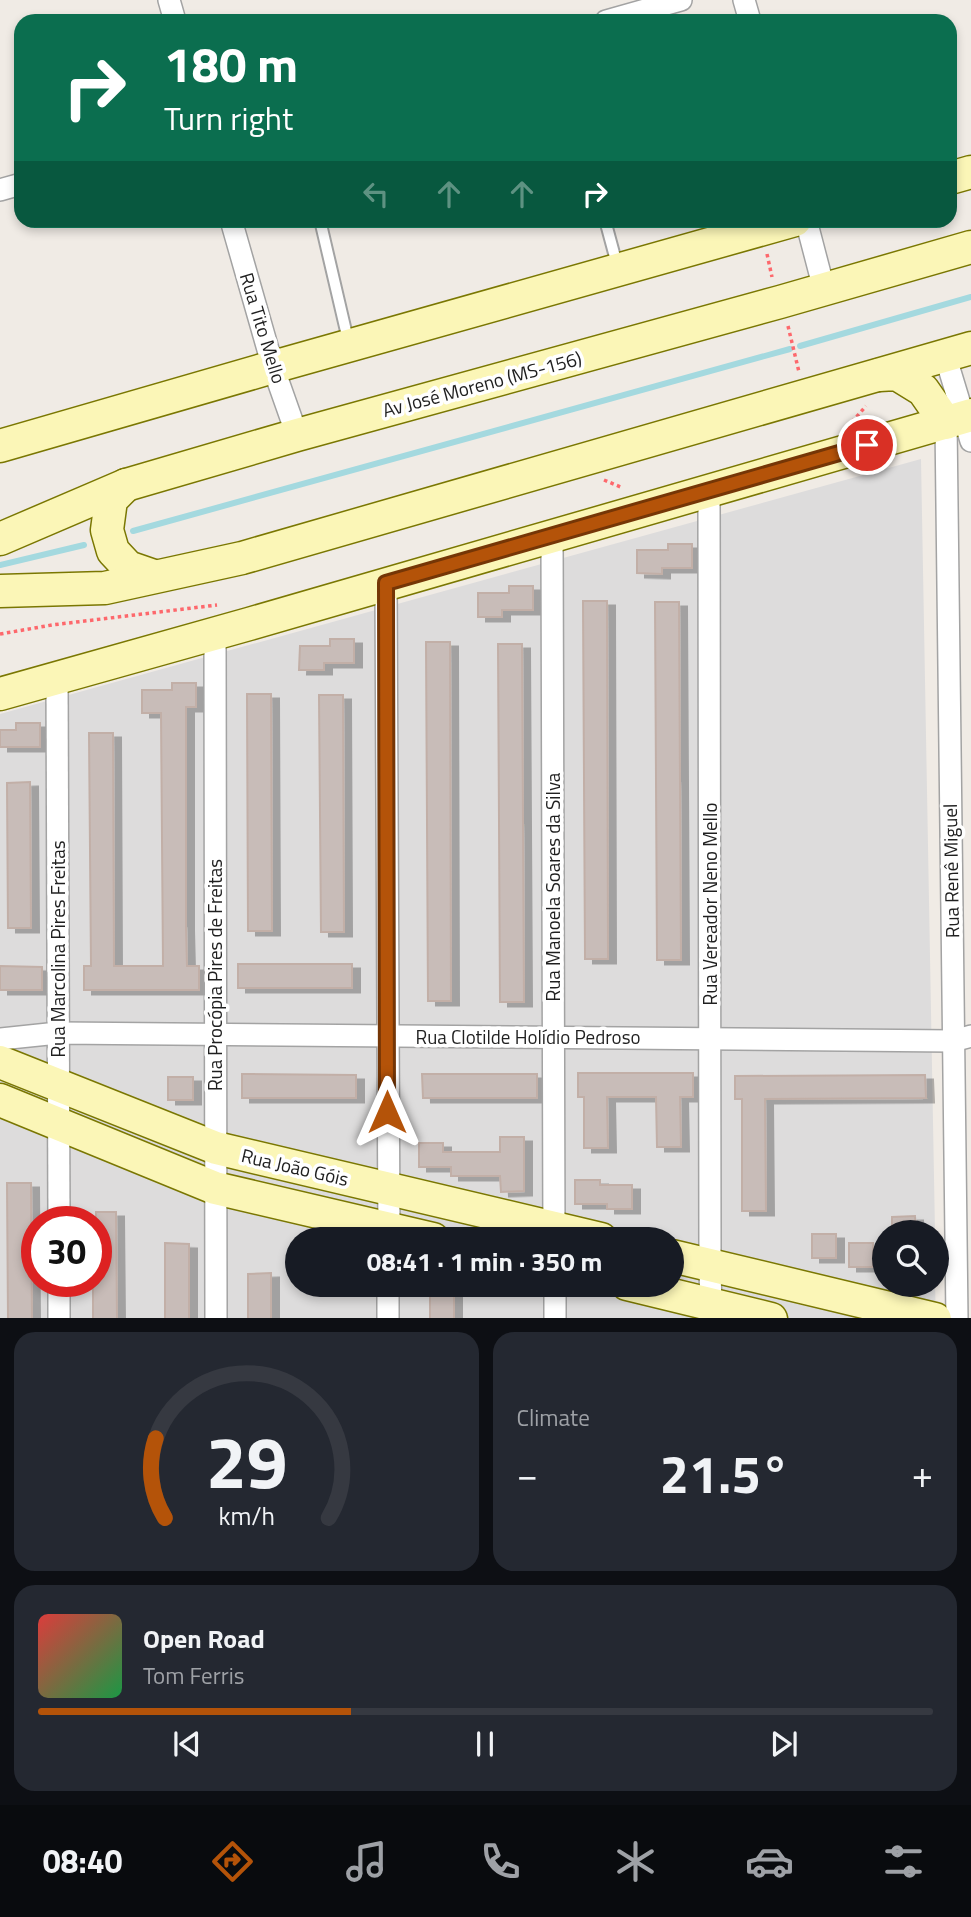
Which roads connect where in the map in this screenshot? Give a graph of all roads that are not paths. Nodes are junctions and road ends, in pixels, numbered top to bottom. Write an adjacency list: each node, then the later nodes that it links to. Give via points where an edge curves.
1 (681, 0): 2 (street)
2 (631, 14)
3 (233, 228): 13 (street, Rua Tito Mello)
4 (322, 228): 11 (lane)
5 (607, 228): 9 (lane)
6 (767, 228): 9 (street)
7 (808, 228): 10 (street)
8 (971, 247): 10 (street, Av José Moreno (MS-156))
9 (618, 270): 11 (street)
10 (824, 289): 16 (street, Av José Moreno (MS-156))
11 (349, 346): 13 (street)
12 (958, 351): 14 (street); 15 (street, Rua Renê Miguel)
13 (273, 367): 16 (street, Rua Tito Mello); 17 (street)
14 (879, 375): 15 (street, via 897,374); 22 (street, via 242,558)
15 (963, 424): 19 (street); 33 (street, Rua Renê Miguel)
16 (297, 435): 18 (street, Av José Moreno (MS-156))
17 (0, 446)
18 (126, 485): 21 (street, Av José Moreno (MS-156)); 22 (street, via 111,500 107,530 113,551 128,567)
19 (709, 490): 20 (street); 32 (street, Rua Vereador Neno Mello)
20 (552, 535): 23 (street); 31 (street, Rua Manoela Soares da Silva)
21 (0, 539)
22 (154, 576): 24 (street, via 105,588)
23 (386, 583): 25 (street); 30 (street)
24 (0, 591)
25 (215, 632): 26 (street); 29 (street, Rua Procópia Pires de Freitas)
26 (57, 677): 27 (street); 28 (street, Rua Marcolina Pires Freitas)
27 (0, 694)
28 (58, 1033): 29 (street, Rua Clotilde Holídio Pedroso); 34 (street, Rua Clotilde Holídio Pedroso); 36 (street, Rua Marcolina Pires Freitas)
29 (215, 1034): 30 (street, Rua Clotilde Holídio Pedroso); 39 (street, Rua Procópia Pires de Freitas)
30 (386, 1036): 31 (street, Rua Clotilde Holídio Pedroso); 41 (street)
31 (553, 1037): 32 (street, Rua Clotilde Holídio Pedroso); 46 (street, Rua Manoela Soares da Silva)
32 (710, 1038): 33 (street, Rua Clotilde Holídio Pedroso); 48 (street, Rua Vereador Neno Mello)
33 (962, 1038): 60 (street, Rua Renê Miguel)
34 (0, 1039)
35 (0, 1062): 36 (street, Rua João Góis)
36 (58, 1085): 38 (street, Rua Marcolina Pires Freitas); 39 (street, Rua João Góis)
37 (0, 1100): 38 (street, Rua João Góis)
38 (59, 1124): 40 (street, Rua João Góis); 42 (street, Rua Marcolina Pires Freitas)
39 (216, 1148): 40 (street, Rua Procópia Pires de Freitas); 41 (street, Rua João Góis)
40 (215, 1188): 43 (street, Rua João Góis); 55 (street, Rua Procópia Pires de Freitas)
41 (387, 1189): 44 (street); 45 (street, Rua João Góis)
42 (59, 1206)
43 (362, 1227)
44 (388, 1227)
45 (531, 1227)
46 (554, 1227)
47 (684, 1259): 48 (street)
48 (710, 1265): 53 (street, Rua Vereador Neno Mello); 59 (street)
49 (59, 1297): 54 (street)
50 (388, 1297): 56 (street)
51 (555, 1297): 57 (street)
52 (667, 1297): 53 (street)
53 (711, 1311): 58 (street)
54 (59, 1318)
55 (216, 1318)
56 (388, 1318)
57 (555, 1318)
58 (771, 1318)
59 (935, 1318)
60 (957, 1318)

